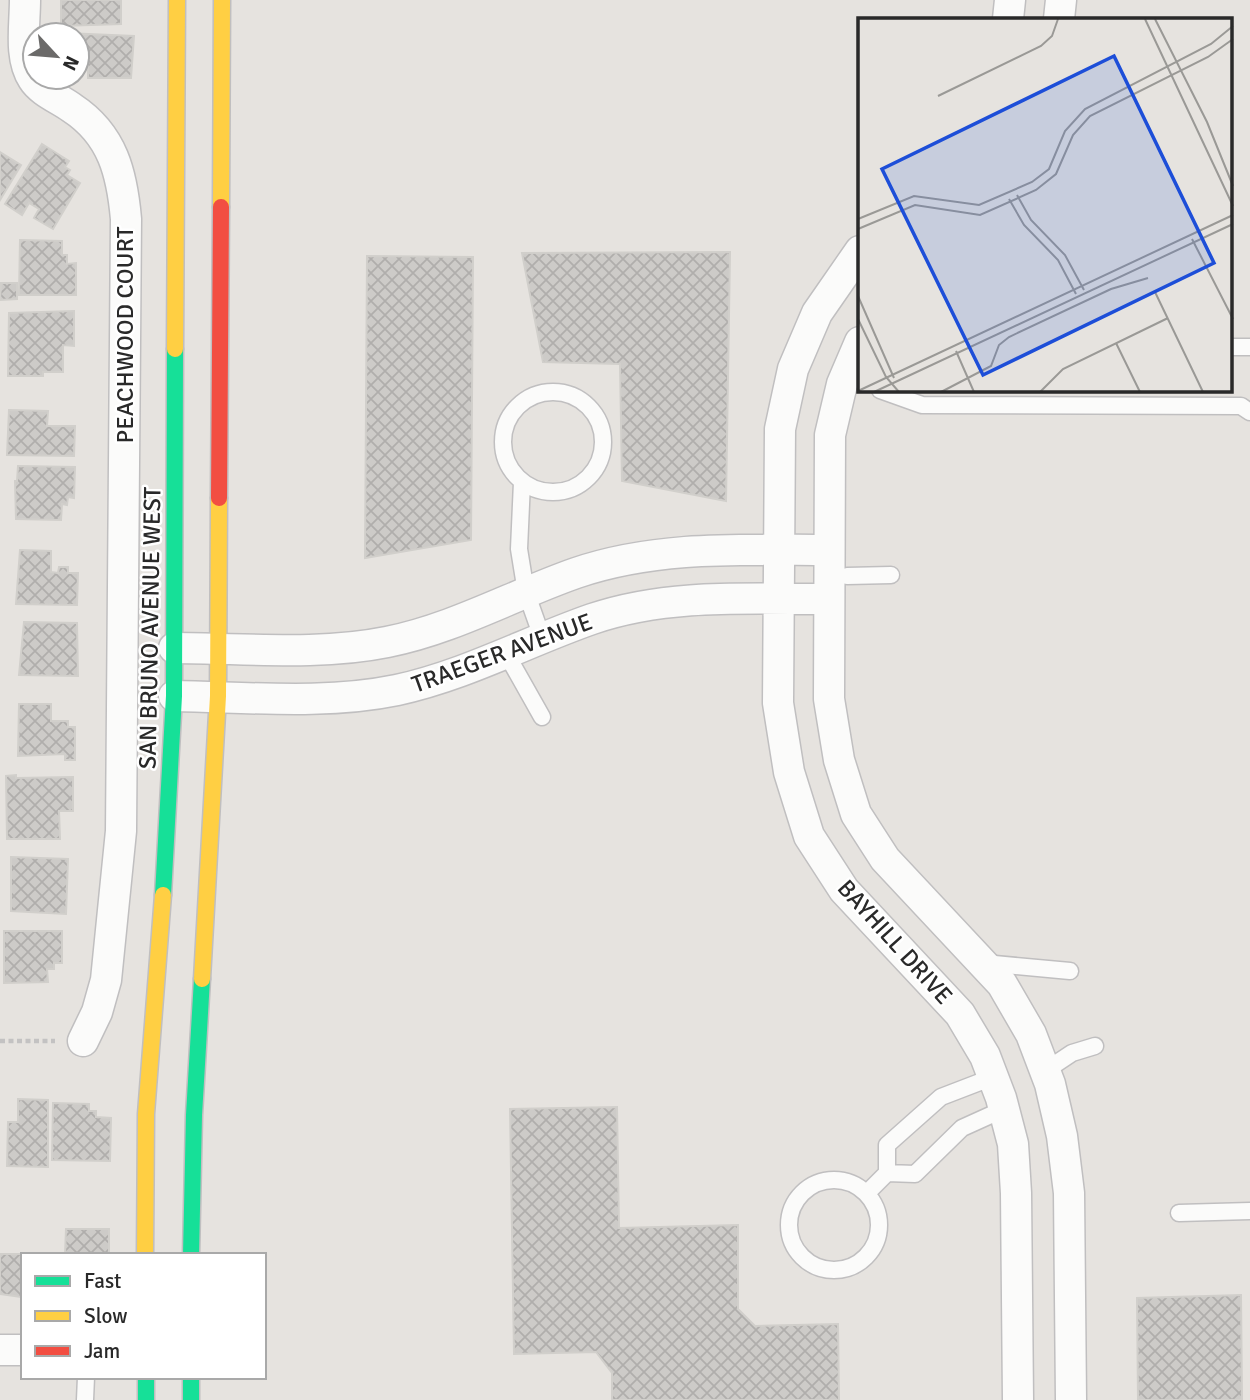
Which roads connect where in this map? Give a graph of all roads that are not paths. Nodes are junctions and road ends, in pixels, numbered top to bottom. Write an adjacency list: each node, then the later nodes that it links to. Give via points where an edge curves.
1 (25, 0): 31 (street, PEACHWOOD COURT, via 25,60 34,81 95,126 123,181 126,219 121,831 106,979)
2 (177, 0): 23 (main road, SAN BRUNO AVENUE WEST)
3 (222, 0): 24 (main road)
4 (1010, 0): 6 (street)
5 (1061, 0): 7 (street)
6 (1008, 18)
7 (1059, 18)
8 (858, 254): 16 (street, BAYHILL DRIVE, via 817,313 793,369 780,429)
9 (1232, 347): 10 (lane)
10 (1250, 347)
11 (858, 352): 12 (street, BAYHILL DRIVE)
12 (852, 380): 17 (street, BAYHILL DRIVE, via 831,435)
13 (886, 392): 14 (lane, via 922,405 1241,406)
14 (1250, 412)
15 (522, 482): 15 (lane, via 511,470 503,439 516,409 543,393 559,392 588,406 603,436 603,453 596,469 570,489 554,493); 20 (lane, via 519,549)
16 (779, 550): 17 (street, TRAEGER AVENUE); 20 (street, TRAEGER AVENUE, via 702,550 639,557 578,572); 21 (street, BAYHILL DRIVE)
17 (830, 550): 19 (street, BAYHILL DRIVE)
18 (891, 575): 19 (lane)
19 (838, 587): 21 (street, TRAEGER AVENUE); 29 (street, BAYHILL DRIVE, via 828,699 839,760 856,814 885,859)
20 (526, 593): 22 (lane); 24 (street, TRAEGER AVENUE, via 436,629 386,642 337,648)
21 (778, 599): 22 (street, TRAEGER AVENUE, via 648,605 593,619); 34 (street, BAYHILL DRIVE, via 778,703 789,772 809,836 844,890 960,1014)
22 (542, 640): 25 (street, TRAEGER AVENUE)
23 (174, 648): 24 (street, TRAEGER AVENUE); 26 (main road, SAN BRUNO AVENUE WEST)
24 (218, 648): 27 (main road)
25 (507, 654): 27 (street, TRAEGER AVENUE, via 452,676 395,691 340,697); 28 (lane)
26 (174, 696): 27 (street, TRAEGER AVENUE); 40 (main road, SAN BRUNO AVENUE WEST, via 150,1048)
27 (218, 696): 41 (main road, via 193,1124)
28 (542, 717)
29 (984, 963): 30 (lane); 33 (street, BAYHILL DRIVE, via 1031,1034)
30 (1070, 971)
31 (83, 1041)
32 (1095, 1046): 33 (lane, via 1072,1053)
33 (1045, 1071): 34 (street); 51 (street, BAYHILL DRIVE, via 1062,1136 1069,1193)
34 (993, 1077): 35 (street, BAYHILL DRIVE); 36 (lane, via 941,1097 887,1145)
35 (1004, 1109): 36 (lane, via 962,1128 915,1174); 50 (street, BAYHILL DRIVE, via 1013,1144 1016,1193)
36 (887, 1173): 37 (lane)
37 (867, 1193): 37 (lane, via 835,1179 803,1192 792,1207 789,1224 792,1242 802,1257 834,1271 851,1268 866,1258 880,1226 877,1208)
38 (1250, 1211): 39 (lane)
39 (1179, 1213)
40 (145, 1253)
41 (191, 1253)
42 (0, 1350): 43 (street)
43 (21, 1350)
44 (86, 1379): 47 (lane)
45 (146, 1379): 48 (main road)
46 (191, 1379): 49 (main road)
47 (85, 1400)
48 (146, 1400)
49 (191, 1400)
50 (1018, 1400)
51 (1071, 1400)

